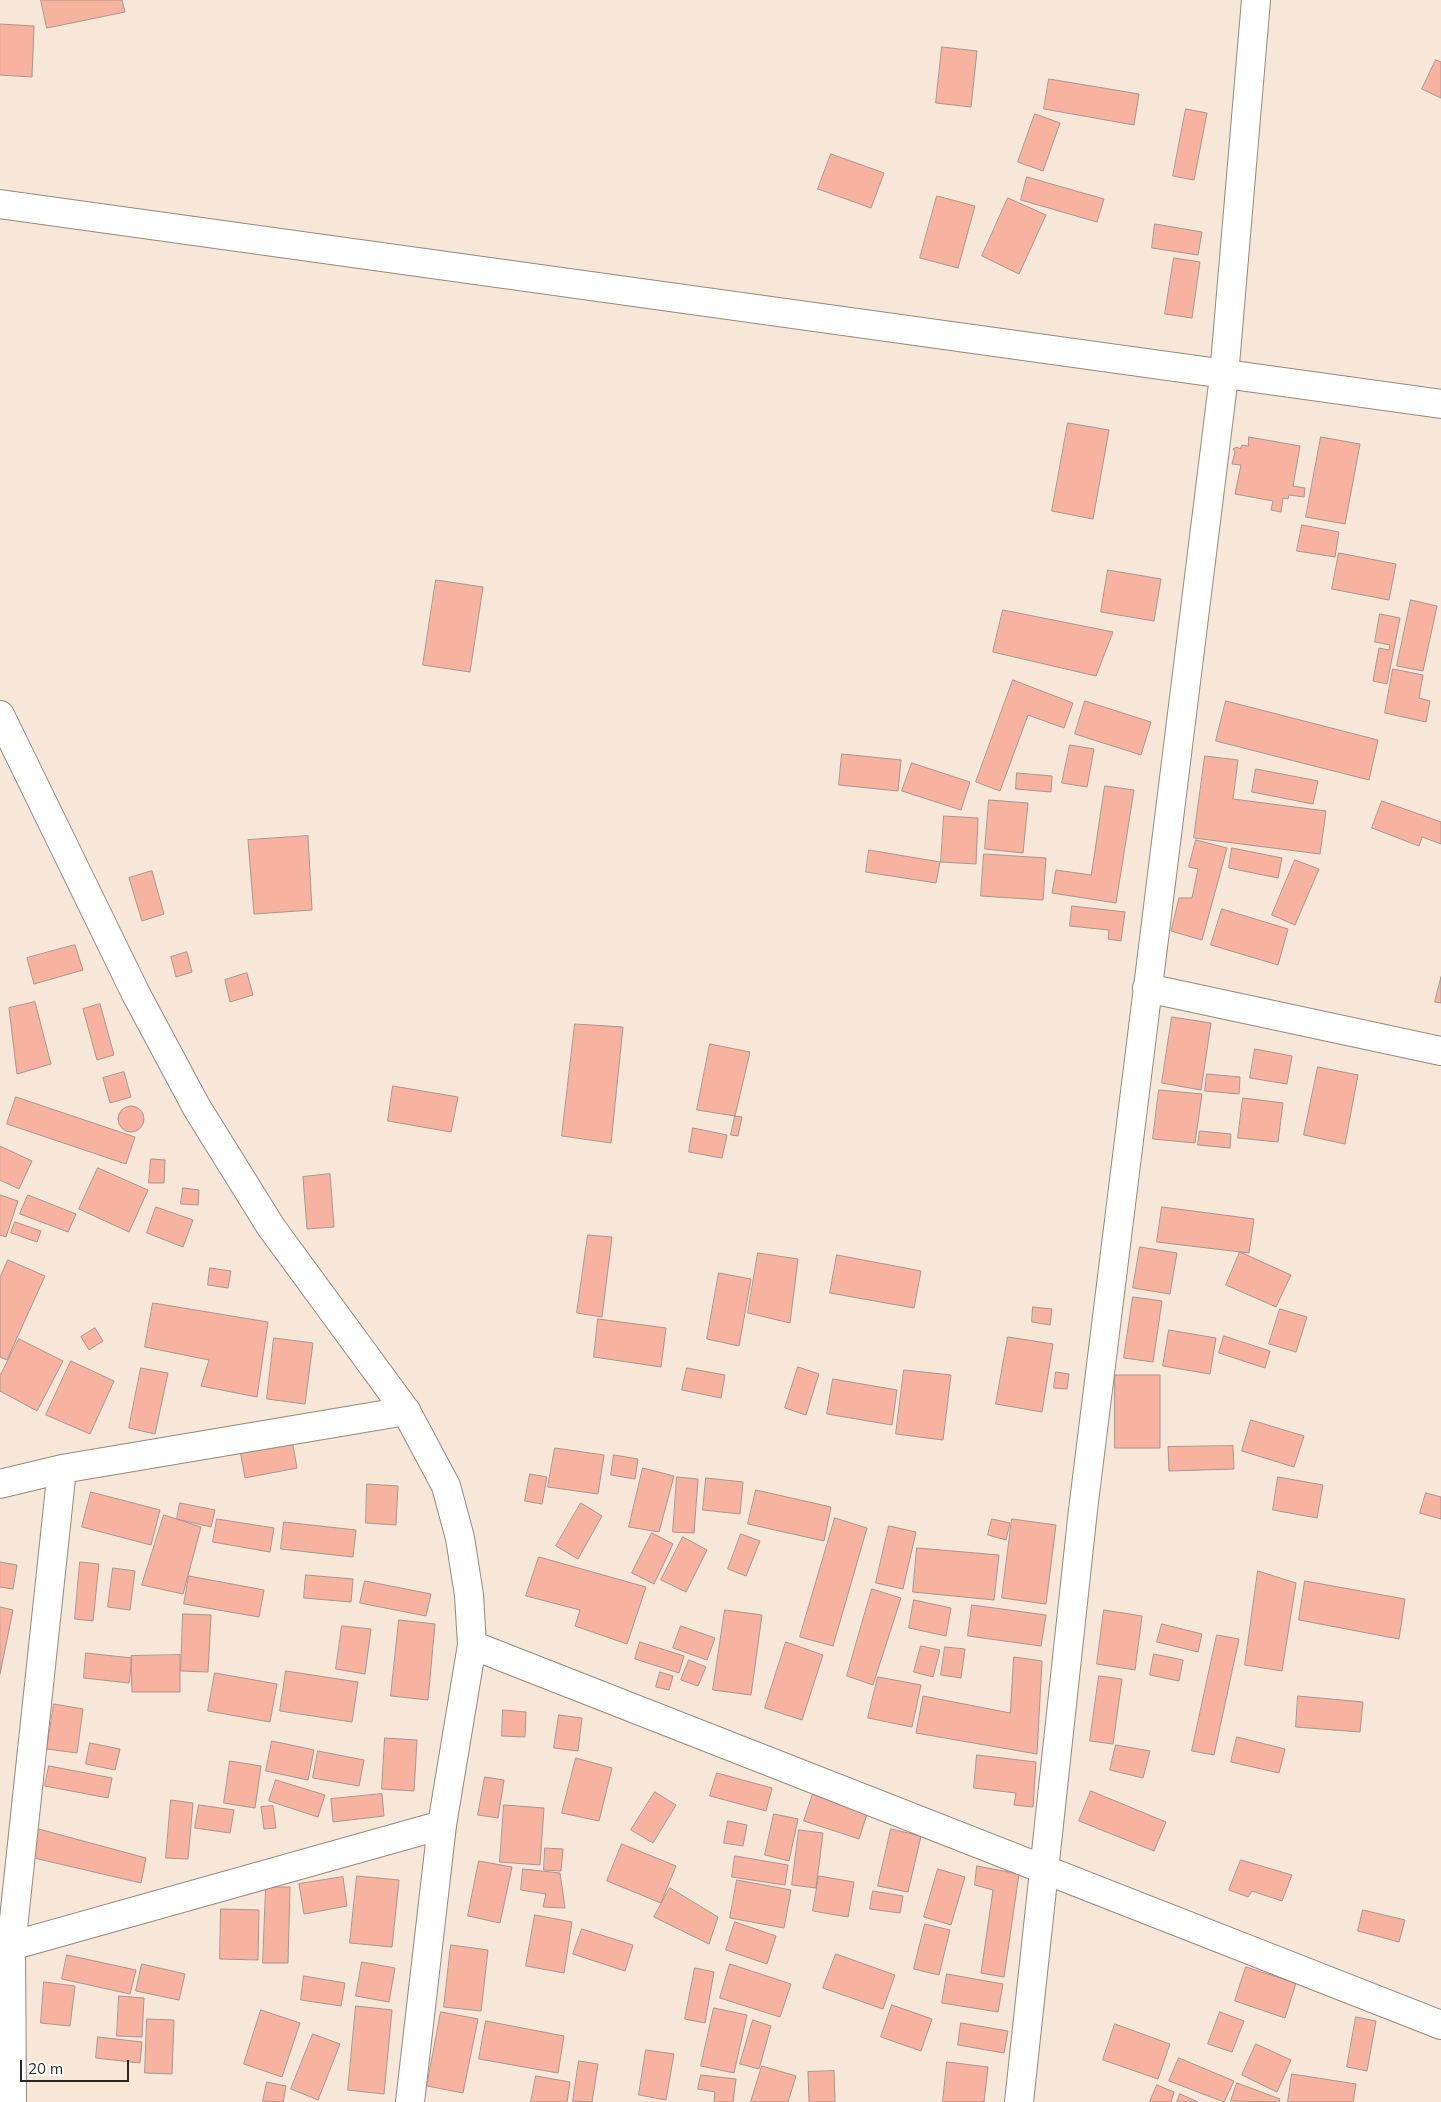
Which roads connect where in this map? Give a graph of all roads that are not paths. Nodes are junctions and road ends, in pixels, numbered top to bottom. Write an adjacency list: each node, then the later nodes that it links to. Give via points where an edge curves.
1 (1256, 0): 3 (street)
2 (0, 204): 3 (street)
3 (1224, 376): 4 (street); 6 (street)
4 (1441, 404)
5 (0, 715): 8 (street, via 136,994 197,1108 271,1227)
6 (1147, 988): 7 (street); 13 (street, via 1084,1500)
7 (1441, 1051)
8 (406, 1412): 9 (street); 11 (street, via 446,1486 460,1538)
9 (62, 1469): 10 (street); 14 (street)
10 (0, 1484)
11 (472, 1646): 12 (street); 13 (street)
12 (442, 1825): 14 (street); 17 (street)
13 (1043, 1869): 15 (street); 18 (street)
14 (5, 1948): 16 (street)
15 (1441, 2025)
16 (12, 2102)
17 (410, 2102)
18 (1019, 2102)

